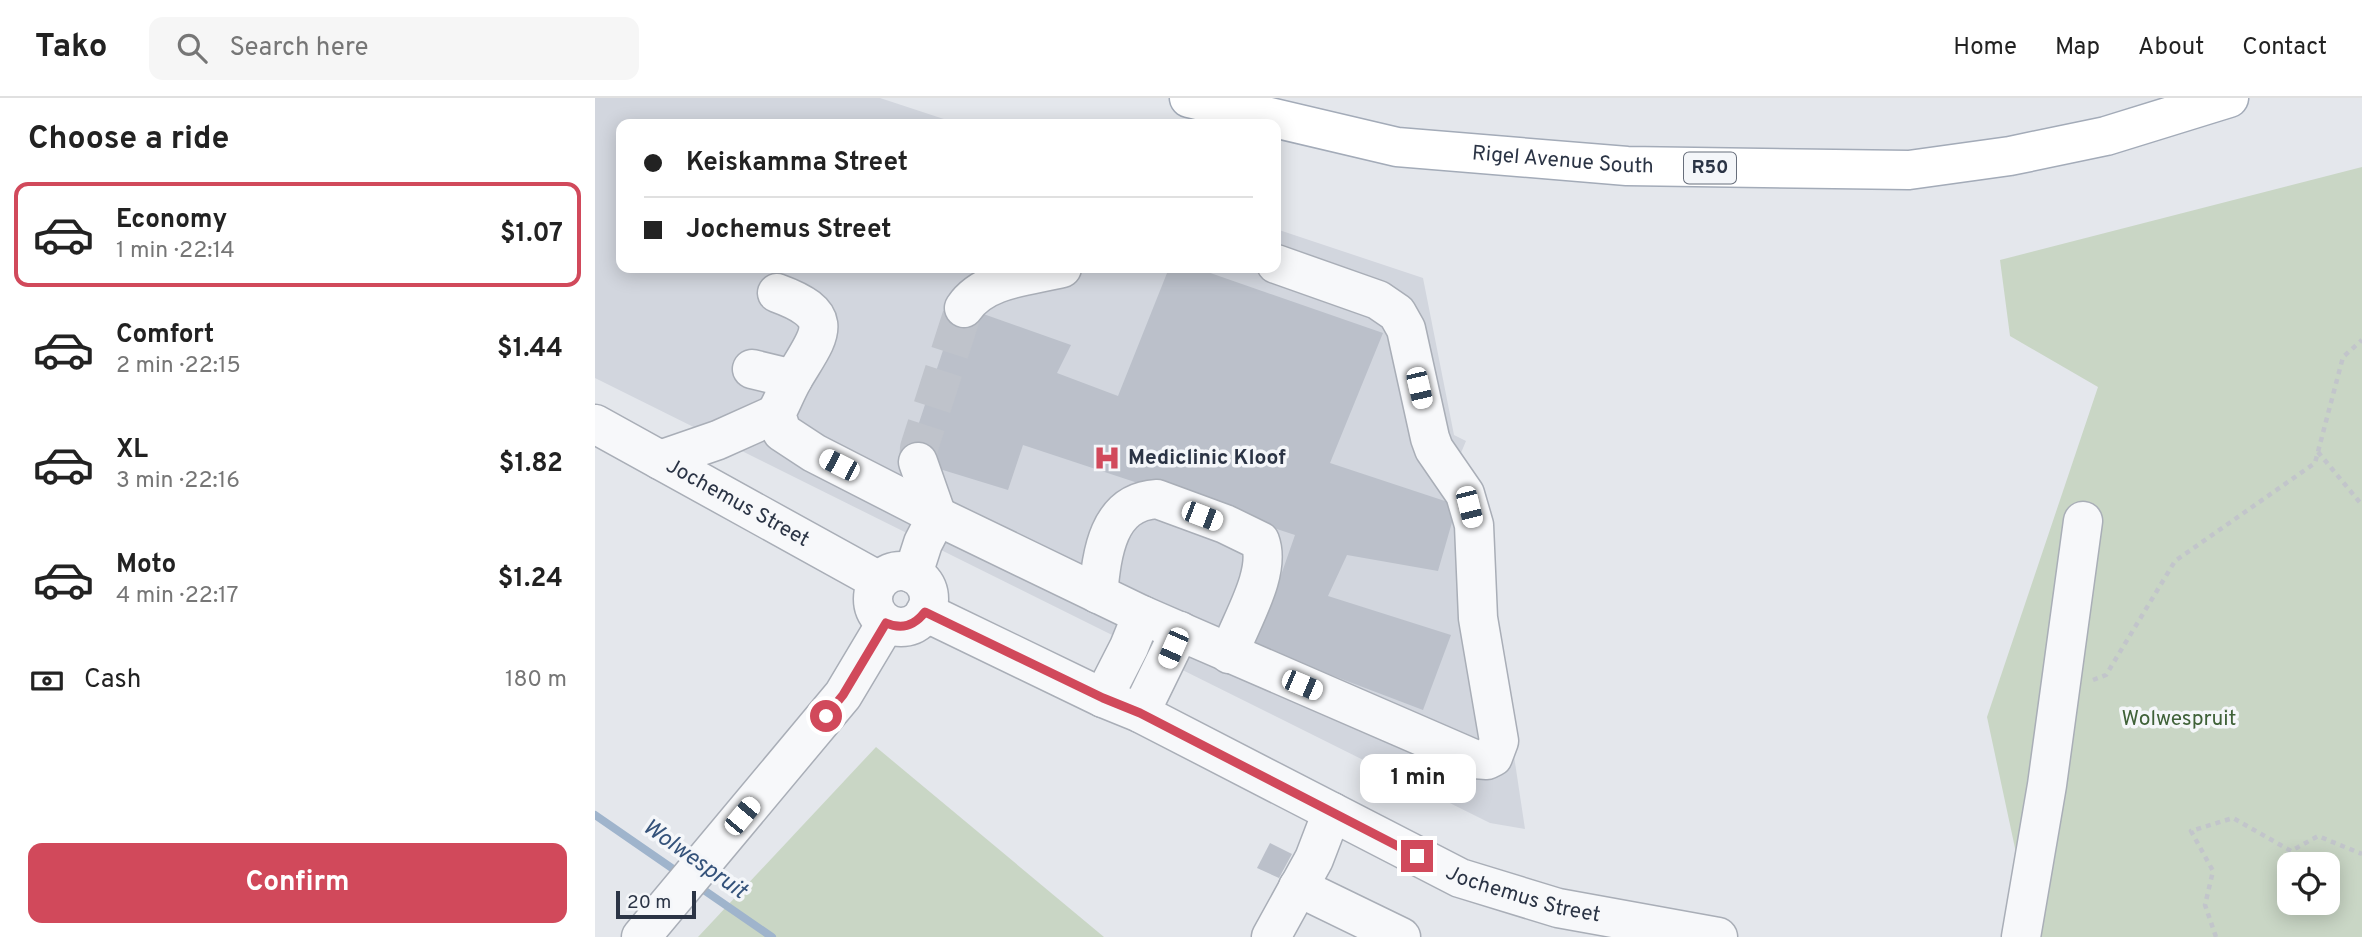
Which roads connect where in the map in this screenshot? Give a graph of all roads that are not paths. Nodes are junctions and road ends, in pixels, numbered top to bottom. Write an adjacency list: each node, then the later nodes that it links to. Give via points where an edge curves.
1 (1189, 98): 3 (main road, Rigel Avenue South / R50)
2 (2229, 98): 4 (main road, Rigel Avenue South / R50, via 2106,136 1909,170 1627,166 1397,147)
3 (1278, 119)
4 (1281, 120)
5 (1281, 266): 23 (street, via 1378,300 1397,313 1406,328 1430,438 1465,494 1474,526 1478,618 1497,750 1487,761 1474,759)
6 (1042, 273): 8 (street, via 989,286)
7 (777, 293): 10 (street, via 804,304 817,320 817,341)
8 (964, 308)
9 (752, 369): 10 (street)
10 (793, 379): 11 (street)
11 (779, 423): 14 (street, via 748,445); 15 (street, via 822,440)
12 (595, 424): 14 (street, Jochemus Street)
13 (918, 462): 15 (street)
14 (674, 467): 17 (street, Jochemus Street)
15 (937, 516): 17 (street); 18 (street)
16 (2083, 521): 32 (street)
17 (896, 578): 19 (street, via 920,579 928,594); 21 (street, via 873,599)
18 (1098, 594): 20 (street); 23 (street, via 1108,537 1119,516 1131,506 1157,499 1234,528 1260,541 1264,552 1261,576)
19 (925, 612): 21 (street, via 912,625); 24 (street, Jochemus Street)
20 (1142, 615): 22 (street); 24 (street)
21 (886, 623): 28 (street, via 843,695)
22 (1180, 631): 23 (street); 25 (street)
23 (1229, 654)
24 (1103, 698): 25 (street, Jochemus Street)
25 (1140, 713): 26 (street, Jochemus Street)
26 (1332, 812): 27 (street); 31 (street, Jochemus Street, via 1460,878 1558,908)
27 (1298, 887): 29 (street); 30 (street)
28 (641, 937)
29 (1271, 937)
30 (1401, 937)
31 (1718, 937)
32 (2021, 937)

